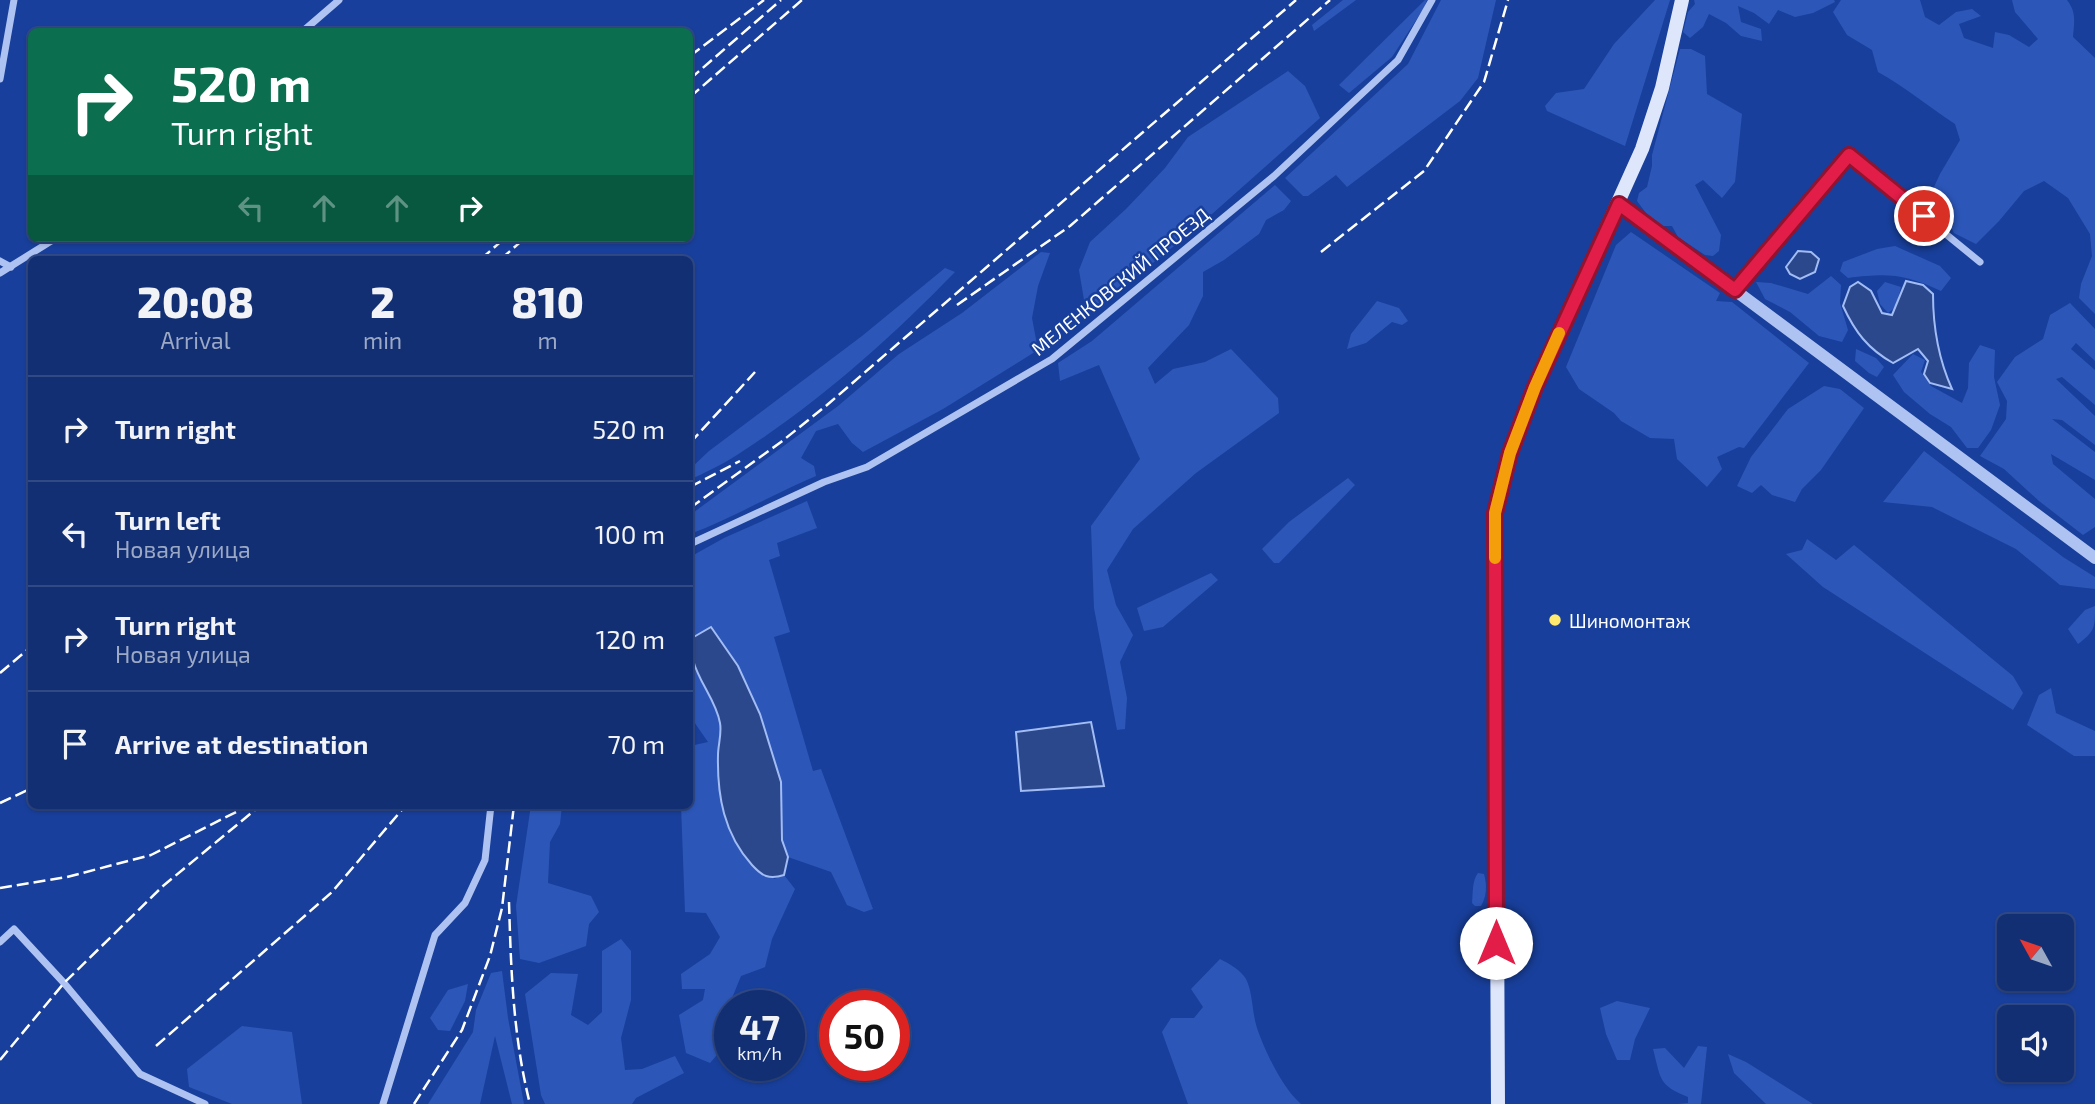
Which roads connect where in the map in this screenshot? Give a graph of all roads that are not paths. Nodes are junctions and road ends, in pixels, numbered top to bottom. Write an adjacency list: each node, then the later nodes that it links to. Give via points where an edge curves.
1 (13, 0): 6 (street)
2 (339, 0): 5 (street)
3 (1432, 0): 16 (street, МЕЛЕНКОВСКИЙ ПРОЕЗД, via 1398,60 1379,78 1274,176 1052,359 867,467)
4 (1682, 0): 7 (main road, via 1661,88)
5 (307, 28)
6 (0, 79)
7 (1619, 204): 15 (street); 22 (main road, via 1535,387 1510,453 1495,513)
8 (50, 242): 10 (street)
9 (28, 256): 13 (street)
10 (29, 256)
11 (0, 261): 13 (street)
12 (1980, 262): 15 (street, via 1849,155)
13 (12, 267): 14 (street)
14 (0, 273)
15 (1735, 290): 17 (street)
16 (693, 543)
17 (2095, 558)
18 (491, 809): 21 (street, via 485,860 465,903 435,935)
19 (0, 942): 20 (street, via 14,929 140,1074)
20 (205, 1104)
21 (383, 1104)
22 (1498, 1104)

